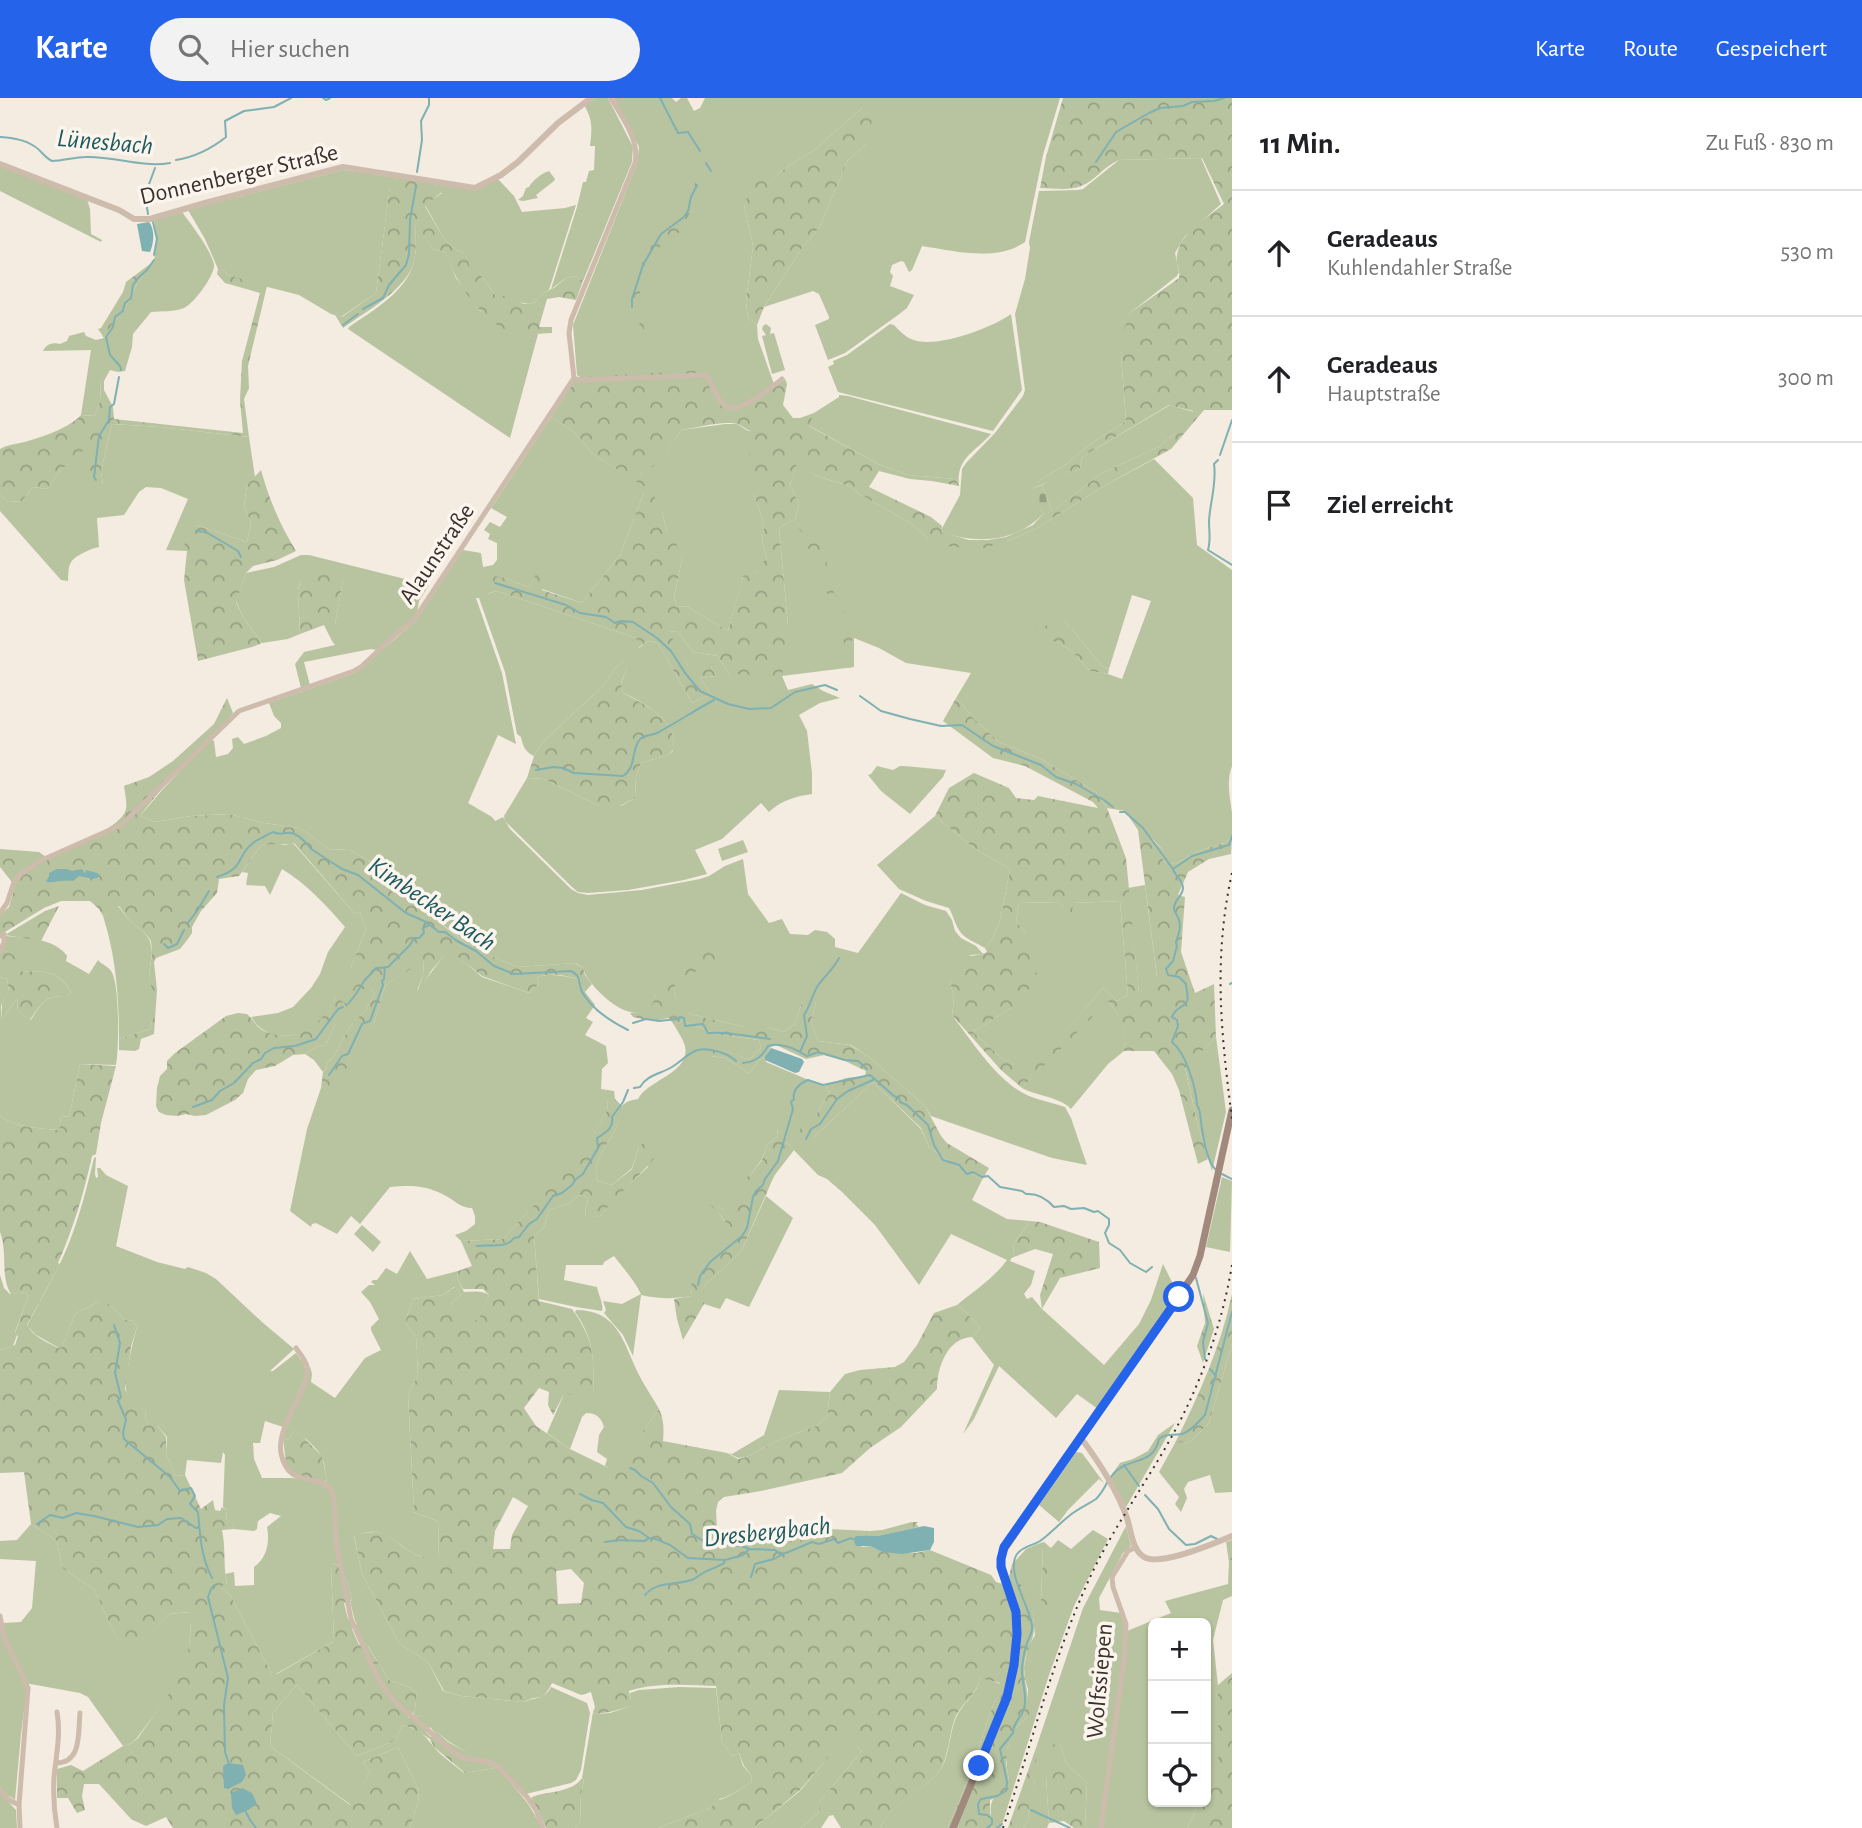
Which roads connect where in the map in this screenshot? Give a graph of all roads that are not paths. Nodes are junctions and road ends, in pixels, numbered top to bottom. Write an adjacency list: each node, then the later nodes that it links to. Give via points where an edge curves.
1 (591, 98): 3 (street, Donnenberger Straße, via 518,162 475,188 343,167 139,220)
2 (611, 98): 4 (street, via 637,155 571,320)
3 (0, 164)
4 (574, 379): 5 (street, via 705,375 722,404 733,409); 6 (street, Alaunstraße, via 414,620 354,671 239,711 121,825 22,873)
5 (782, 379)
6 (0, 913)
7 (0, 936): 8 (street, via 4,934)
8 (0, 952)
9 (1232, 1110): 11 (main road, via 1193,1275)
10 (296, 1348): 22 (street, via 306,1363 307,1375 284,1429 281,1454 294,1476 332,1490 336,1542 351,1619 373,1668 394,1701 451,1750 462,1758 500,1768 527,1797)
11 (1079, 1441): 13 (street, via 1115,1491); 23 (main road, via 1004,1547 1001,1565 1017,1617 1012,1678)
12 (1232, 1536): 13 (street, via 1156,1560 1143,1557)
13 (1136, 1547): 24 (street, Wolfssiepen, via 1128,1551 1112,1577 1126,1624)
14 (0, 1616): 19 (street, via 4,1637 28,1688)
15 (57, 1712): 17 (street)
16 (80, 1713): 17 (street, via 76,1752 70,1760)
17 (56, 1763): 21 (street, via 53,1796)
18 (0, 1790): 19 (street)
19 (19, 1805): 20 (street)
20 (20, 1828)
21 (57, 1828)
22 (543, 1828)
23 (953, 1828)
24 (1101, 1828)

